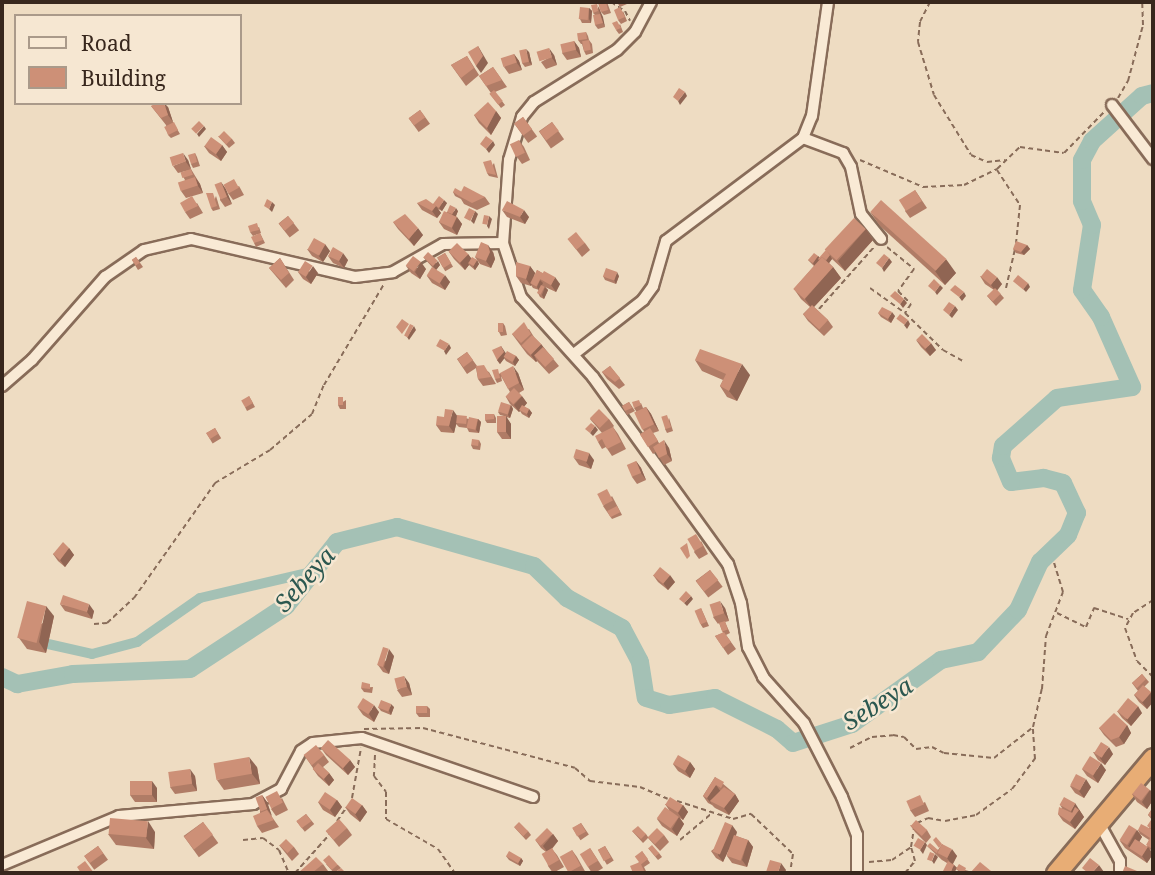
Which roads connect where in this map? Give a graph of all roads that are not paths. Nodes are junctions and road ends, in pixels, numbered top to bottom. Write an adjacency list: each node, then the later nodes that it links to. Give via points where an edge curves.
1 (651, 2): 7 (street, via 635,32 617,50 534,102 522,117 509,160)
2 (828, 2): 4 (street, via 812,116)
3 (1118, 111): 5 (street)
4 (803, 138): 6 (street, via 843,153 851,167 860,214); 8 (street, via 666,242 653,286 643,300 588,338)
5 (1153, 159)
6 (881, 239)
7 (503, 243): 8 (street, via 521,297); 9 (street, via 443,244 393,272 343,275 191,239 144,250 105,277 32,360)
8 (574, 354): 14 (street, via 728,564 741,603 748,647 763,677 814,741 857,835)
9 (2, 386)
10 (1153, 758): 12 (highway)
11 (533, 797): 13 (street, via 362,743 306,746 281,789 253,804 119,816)
12 (1100, 825): 15 (highway); 16 (street, via 1120,861)
13 (2, 866)
14 (858, 868)
15 (1056, 873)
16 (1120, 873)

